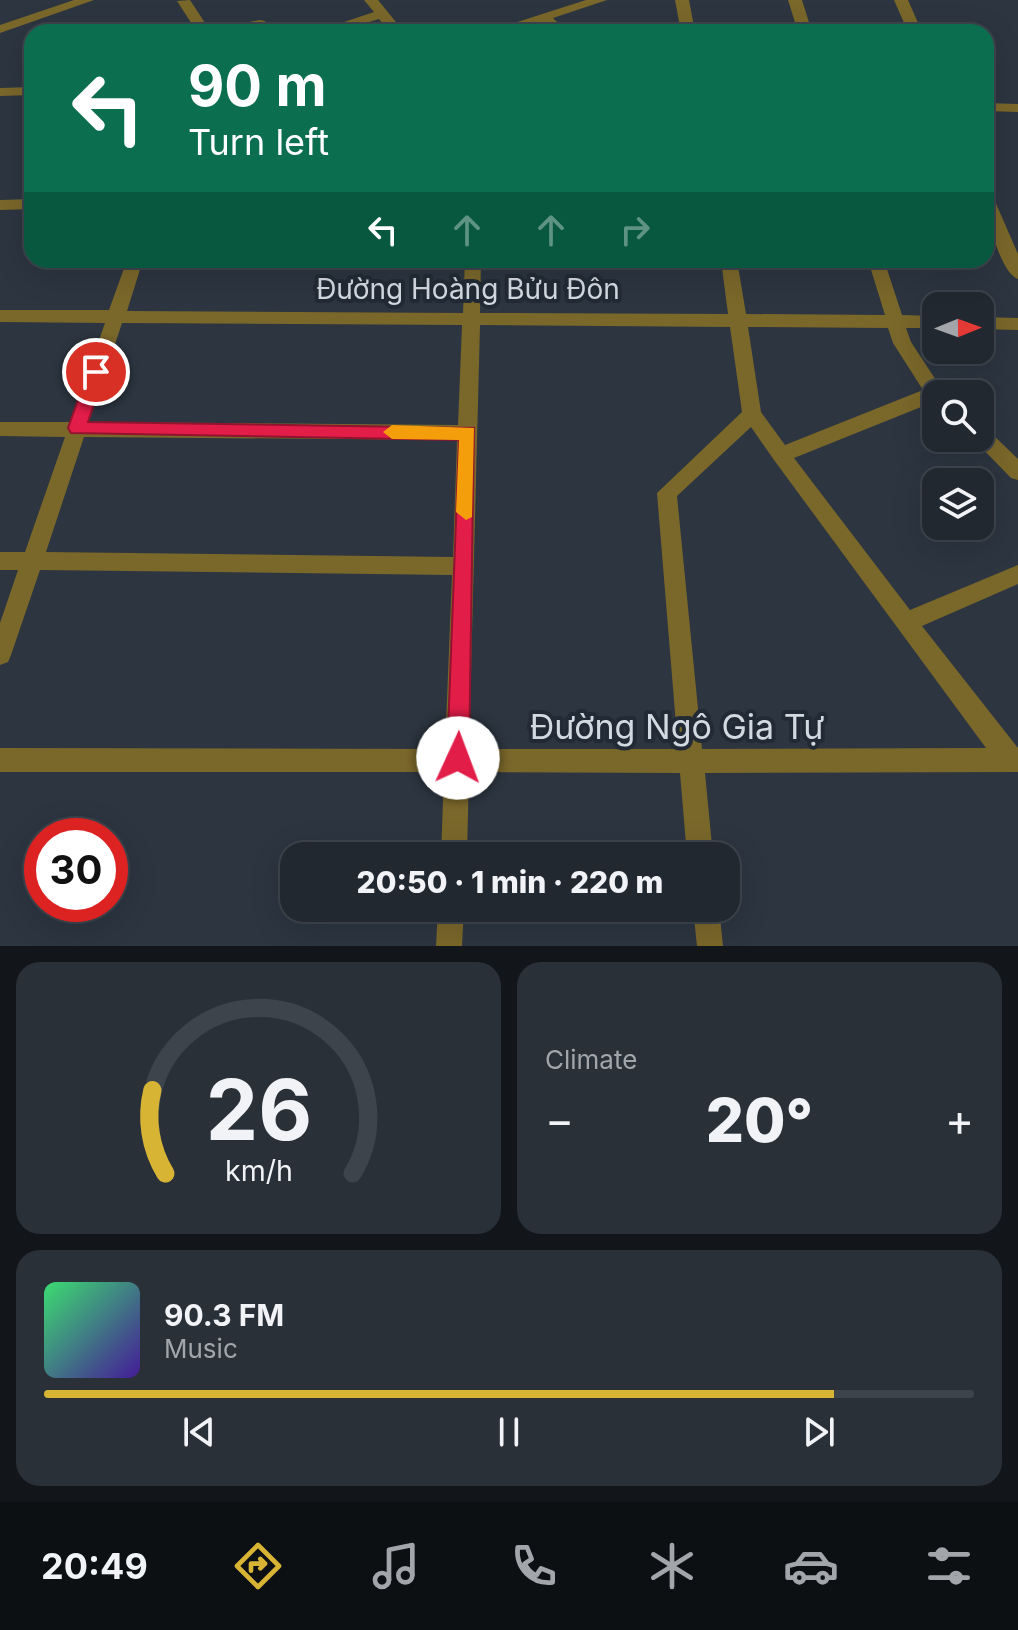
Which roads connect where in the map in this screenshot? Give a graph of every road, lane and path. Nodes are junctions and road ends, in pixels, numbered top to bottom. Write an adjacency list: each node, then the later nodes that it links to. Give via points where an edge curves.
1 (87, 0): 18 (street, via 52,18)
2 (186, 0): 10 (street)
3 (371, 0): 8 (street)
4 (600, 0): 9 (street)
5 (682, 0): 15 (street)
6 (795, 0): 16 (street)
7 (901, 0): 17 (street)
8 (382, 14): 11 (street); 12 (street)
9 (542, 16): 13 (street); 14 (street)
10 (200, 24)
11 (348, 24)
12 (390, 24)
13 (518, 24)
14 (551, 24)
15 (686, 24)
16 (802, 24)
17 (912, 24)
18 (0, 29)
19 (24, 91): 20 (street)
20 (0, 92)
21 (994, 107): 22 (street)
22 (1018, 108)
23 (24, 204): 24 (street)
24 (0, 205)
25 (994, 218): 30 (street)
26 (132, 268): 32 (street)
27 (473, 268): 33 (street)
28 (730, 268): 34 (street)
29 (878, 268): 35 (street)
30 (1018, 273)
31 (0, 316): 32 (street, Đường Hoàng Bửu Đôn)
32 (116, 316): 33 (street, Đường Hoàng Bửu Đôn); 42 (street)
33 (471, 316): 34 (street, Đường Hoàng Bửu Đôn); 44 (street)
34 (739, 320): 35 (street, Đường Hoàng Bửu Đôn); 41 (street)
35 (894, 321): 36 (street, Đường Hoàng Bửu Đôn); 39 (street)
36 (922, 322)
37 (994, 323): 38 (street)
38 (1018, 324)
39 (926, 380)
40 (922, 398): 46 (street)
41 (752, 414): 46 (street); 57 (street, via 667,493)
42 (77, 428): 43 (street); 44 (street); 49 (street)
43 (0, 429)
44 (468, 433): 50 (street)
45 (994, 448): 47 (street)
46 (781, 455): 52 (street)
47 (1018, 472)
48 (0, 561): 49 (street)
49 (32, 561): 50 (street); 53 (street)
50 (464, 566): 54 (street)
51 (1018, 574): 52 (street)
52 (906, 622): 56 (street)
53 (0, 655)
54 (458, 758): 55 (street, Đường Ngô Gia Tự); 57 (street, Đường Ngô Gia Tự); 58 (street)
55 (0, 760)
56 (1014, 760): 57 (street, Đường Ngô Gia Tự)
57 (691, 763): 59 (street)
58 (455, 842)
59 (699, 842)
60 (450, 922): 62 (street)
61 (707, 922): 63 (street)
62 (449, 946)
63 (710, 946)

